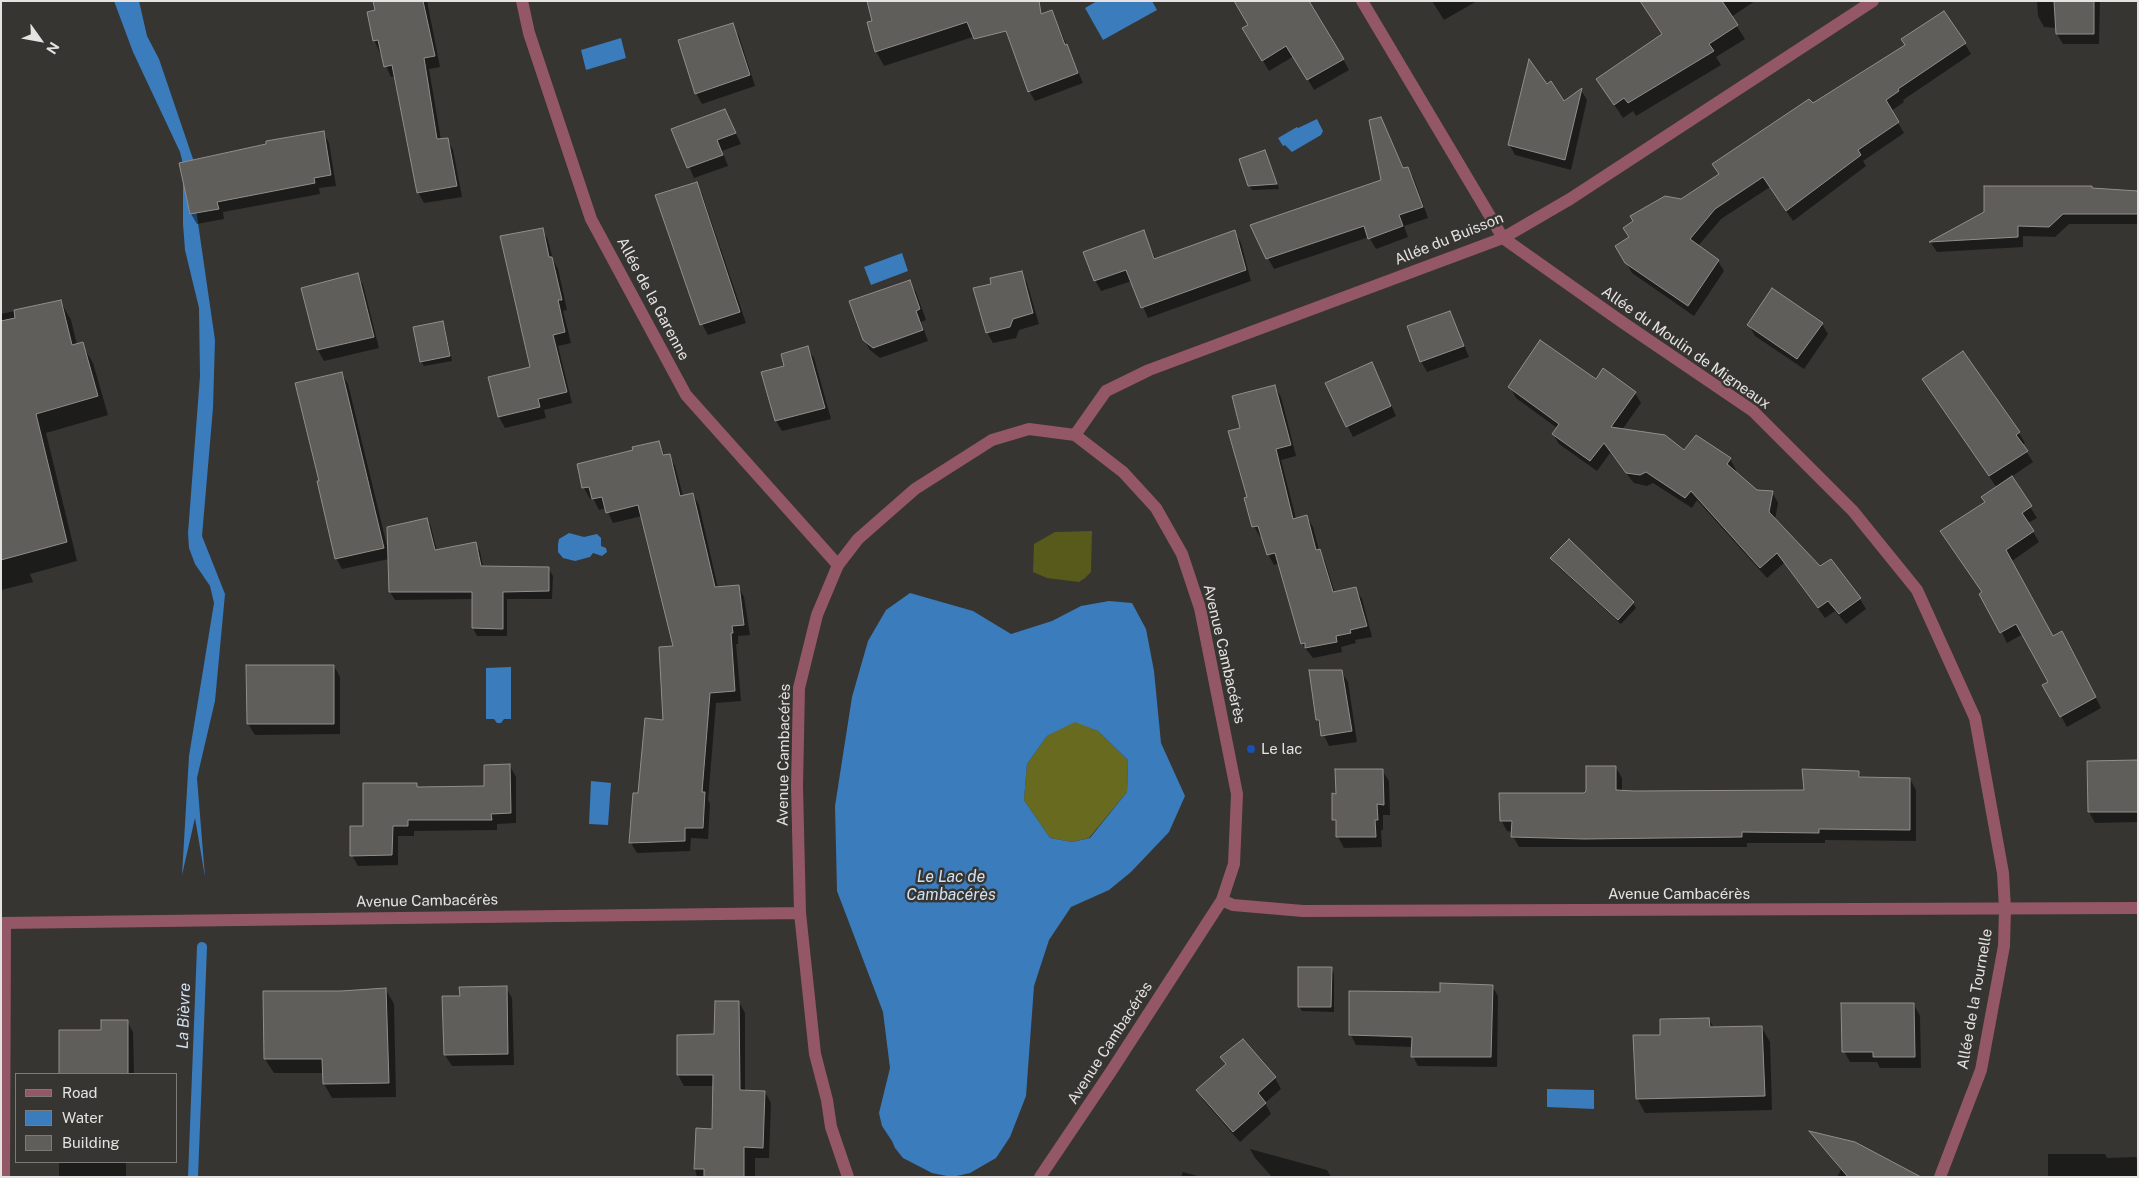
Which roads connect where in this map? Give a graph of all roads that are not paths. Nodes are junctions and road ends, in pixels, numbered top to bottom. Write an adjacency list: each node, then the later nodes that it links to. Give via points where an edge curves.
1 (522, 1): 6 (street, Allée de la Garenne, via 529,33 592,219 686,395)
2 (1362, 1): 4 (street, Allée du Moulin de Migneaux)
3 (1873, 1): 4 (street, Allée du Buisson, via 1579,194)
4 (1503, 238): 5 (street, Allée du Buisson, via 1149,370 1106,391); 9 (street, Allée du Moulin de Migneaux, via 1753,411 1853,512 1917,590 1975,718 2003,873)
5 (1074, 435): 6 (street, Avenue Cambacérès, via 1029,429 992,440 915,489 858,539); 7 (street, Avenue Cambacérès, via 1123,472 1156,508 1182,554 1200,608 1237,794 1234,864)
6 (838, 565): 10 (street, Avenue Cambacérès, via 817,615 799,688)
7 (1222, 900): 9 (street, Avenue Cambacérès, via 1233,905 1303,911); 14 (street, Avenue Cambacérès)
8 (2138, 908): 9 (street, Avenue Cambacérès)
9 (2005, 909): 15 (street, Allée de la Tournelle, via 2004,946 1981,1070)
10 (800, 913): 11 (street, Avenue Cambacérès); 13 (street, Avenue Cambacérès, via 815,1054 831,1127)
11 (3, 924): 12 (street)
12 (4, 1177)
13 (848, 1177)
14 (1040, 1177)
15 (1940, 1177)

